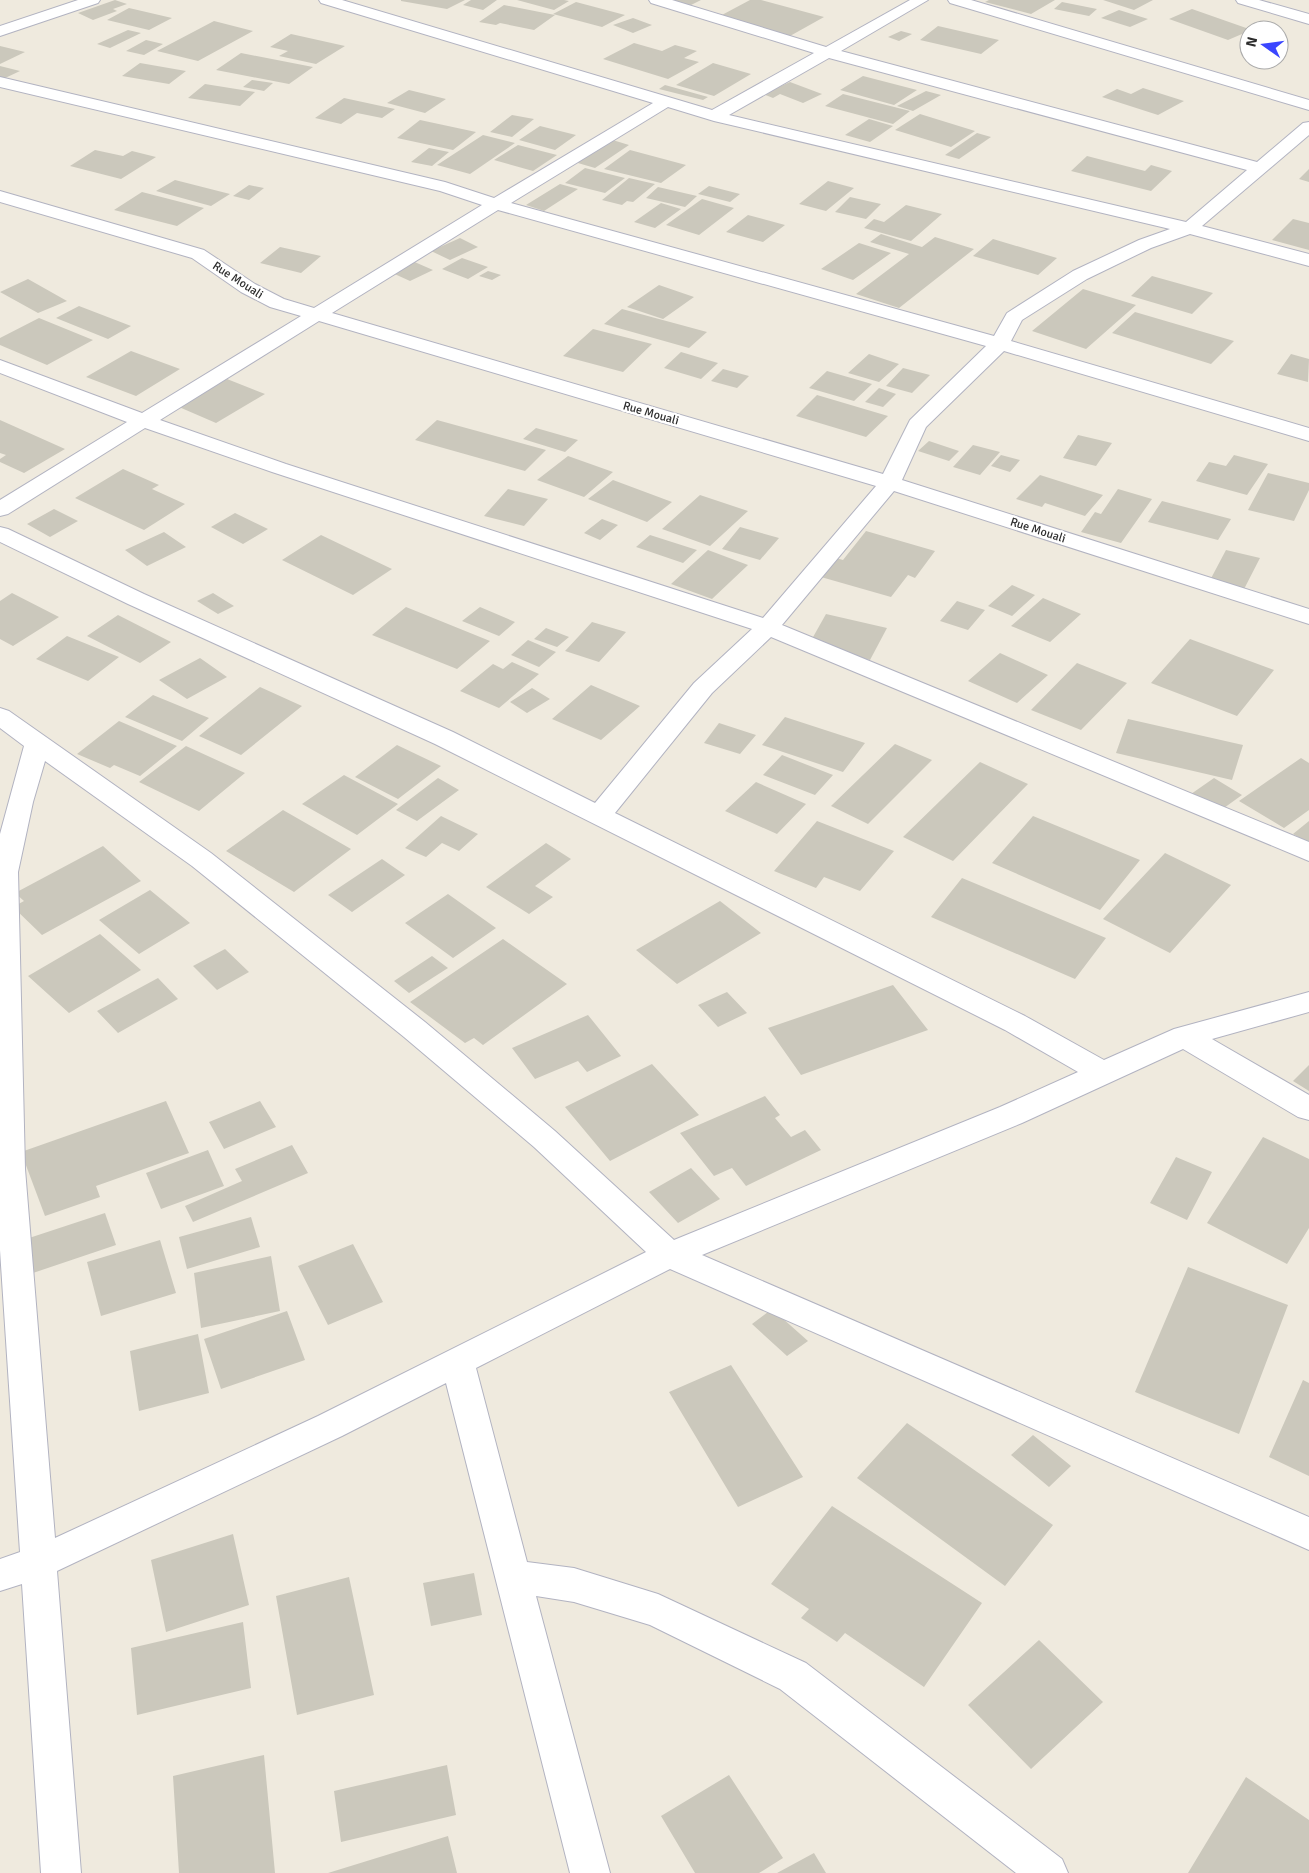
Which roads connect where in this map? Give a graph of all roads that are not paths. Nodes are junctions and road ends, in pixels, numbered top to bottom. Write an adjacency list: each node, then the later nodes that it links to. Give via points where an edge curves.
1 (94, 0): 8 (street)
2 (326, 0): 11 (street)
3 (656, 0): 9 (street)
4 (921, 0): 9 (street)
5 (955, 0): 12 (street)
6 (1244, 0): 7 (street)
7 (1309, 19)
8 (0, 31)
9 (826, 52): 13 (street); 15 (street)
10 (0, 82): 17 (street, via 445,187)
11 (664, 103): 13 (street); 17 (street)
12 (1309, 105)
13 (714, 116): 18 (street)
14 (1309, 127): 15 (street)
15 (1259, 168): 18 (street)
16 (0, 196): 20 (street, Rue Mouali, via 198,254 258,294 277,303)
17 (496, 204): 20 (street); 21 (street)
18 (1189, 228): 19 (street); 21 (street, via 1145,244 1073,280 1014,317)
19 (1309, 260)
20 (318, 314): 23 (street); 25 (street, Rue Mouali)
21 (1000, 344): 24 (street); 25 (street, via 917,424)
22 (0, 366): 23 (street)
23 (144, 422): 26 (street); 29 (street)
24 (1309, 435)
25 (890, 483): 28 (street, Rue Mouali); 29 (street)
26 (0, 509)
27 (0, 534): 32 (street, via 444,738)
28 (1309, 617)
29 (768, 627): 32 (street, via 703,688); 33 (street)
30 (0, 716): 31 (street)
31 (37, 745): 38 (street, via 183,846 449,1056 617,1203); 41 (street, via 20,802 5,872 10,1169)
32 (598, 816): 36 (street, via 1015,1023)
33 (1309, 852)
34 (1309, 1002): 35 (street)
35 (1184, 1036): 36 (street); 37 (street)
36 (1103, 1073): 38 (street, via 1011,1115)
37 (1309, 1108)
38 (669, 1255): 39 (street); 40 (street)
39 (458, 1363): 41 (street); 43 (street)
40 (1309, 1534)
41 (38, 1563): 42 (street); 44 (street)
42 (0, 1575)
43 (513, 1576): 45 (street); 46 (street, via 574,1585 658,1611 793,1676)
44 (61, 1873)
45 (590, 1873)
46 (1048, 1873)

